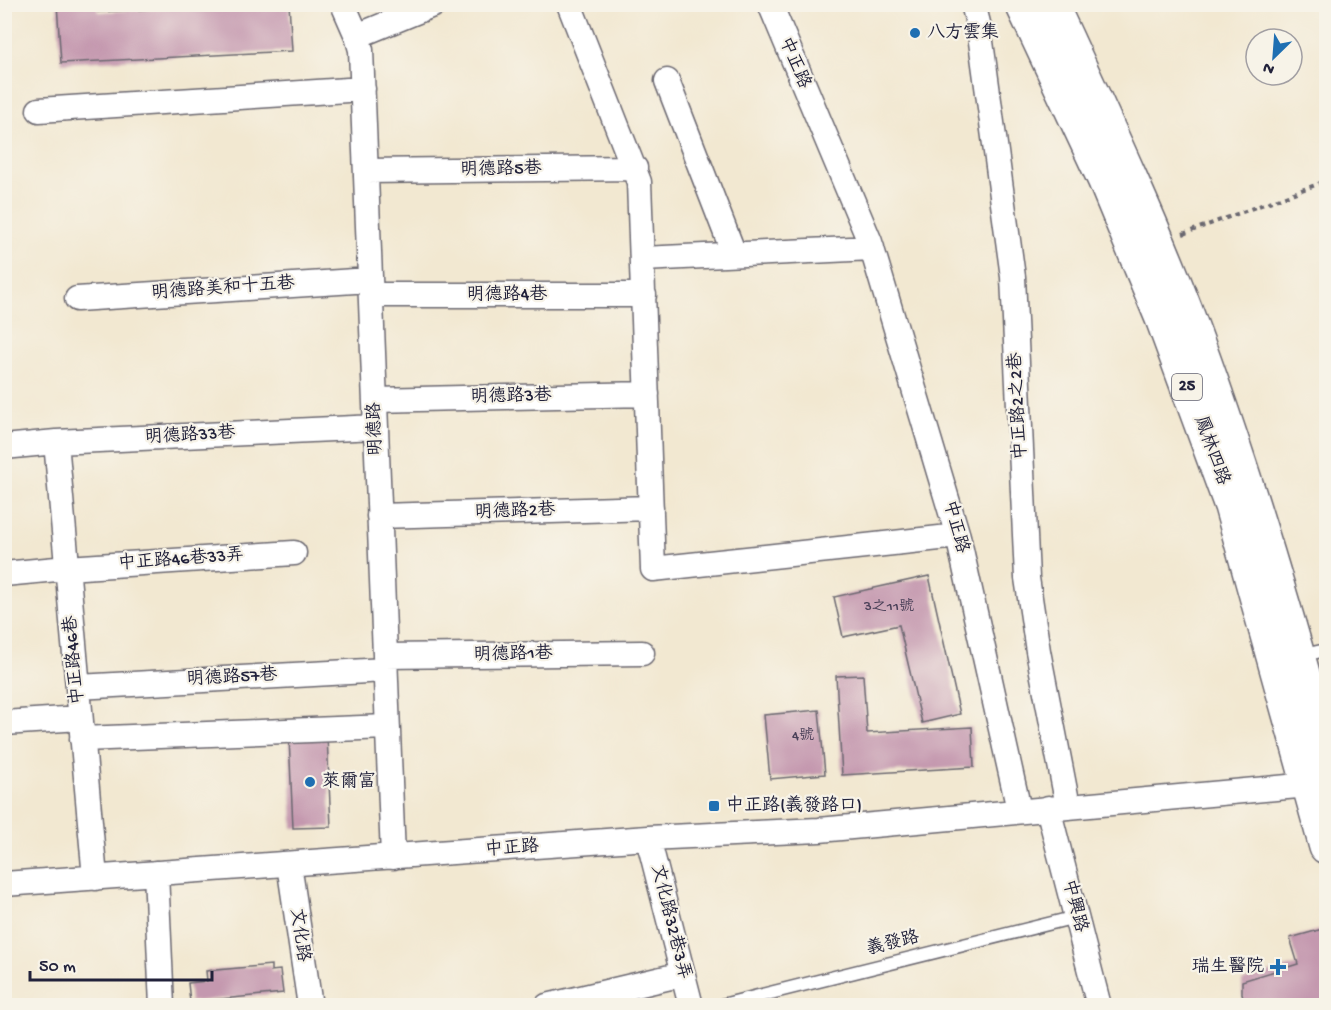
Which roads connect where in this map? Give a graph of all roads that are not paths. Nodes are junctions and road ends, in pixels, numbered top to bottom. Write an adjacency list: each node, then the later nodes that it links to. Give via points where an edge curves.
1 (343, 4): 8 (street, 明德路)
2 (435, 4): 8 (street)
3 (569, 4): 12 (street)
4 (973, 4): 40 (street, 中正路2之2巷, via 1013,277 1027,578)
5 (1022, 4): 39 (main road, 鳳林四路 / 25, via 1104,179 1171,343 1231,506)
6 (1051, 4): 32 (main road, 鳳林四路 / 25, via 1127,168 1186,311 1252,498)
7 (771, 7): 14 (street, 中正路)
8 (357, 36): 10 (street, 明德路)
9 (668, 81): 15 (street)
10 (363, 89): 11 (street); 13 (street, 明德路)
11 (39, 110)
12 (635, 168): 13 (street, 明德路5巷); 16 (street)
13 (366, 171): 17 (street, 明德路)
14 (872, 248): 15 (street); 27 (street, 中正路)
15 (734, 254): 16 (street)
16 (643, 259): 18 (street)
17 (370, 287): 18 (street, 明德路4巷); 19 (street, 明德路美和十五巷); 21 (street, 明德路)
18 (644, 295): 20 (street)
19 (77, 299)
20 (647, 394): 21 (street, 明德路3巷); 25 (street)
21 (375, 400): 22 (street, 明德路)
22 (376, 427): 23 (street, 明德路33巷); 26 (street, 明德路)
23 (56, 442): 24 (street, 明德路33巷); 29 (street, 中正路46巷)
24 (4, 447)
25 (651, 508): 26 (street, 明德路2巷); 27 (street, via 653,570)
26 (379, 516): 33 (street, 明德路)
27 (958, 536): 41 (street, 中正路)
28 (294, 553): 29 (street, 中正路46巷33弄)
29 (67, 568): 30 (street, 中正路46巷33弄); 34 (street, 中正路46巷)
30 (4, 574)
31 (642, 653): 33 (street, 明德路1巷)
32 (1313, 653): 38 (main road, 鳳林四路 / 25)
33 (385, 663): 34 (street, 明德路57巷); 36 (street, 明德路)
34 (78, 687): 37 (street, 中正路46巷)
35 (4, 723): 37 (street)
36 (387, 727): 37 (street); 44 (street, 明德路)
37 (81, 728): 47 (street, 中正路46巷)
38 (1326, 756)
39 (1318, 782): 40 (street, 中正路); 43 (main road, 鳳林四路 / 25)
40 (1058, 807): 41 (street, 中正路); 49 (street, 中興路)
41 (1019, 810): 42 (street, 中正路, via 819,830)
42 (648, 838): 44 (street, 中正路); 50 (street, 文化路32巷3弄)
43 (1326, 846)
44 (393, 858): 45 (street, 中正路)
45 (290, 864): 46 (street, 中正路); 52 (street, 文化路)
46 (156, 873): 47 (street, 中正路); 51 (street)
47 (95, 878): 48 (street, 中正路)
48 (4, 884)
49 (1076, 917): 55 (lane, 義發路); 56 (street, 中興路)
50 (683, 974): 53 (street); 54 (street, 文化路32巷3弄)
51 (162, 1005)
52 (310, 1005)
53 (547, 1005)
54 (691, 1005)
55 (718, 1005)
56 (1099, 1005)

